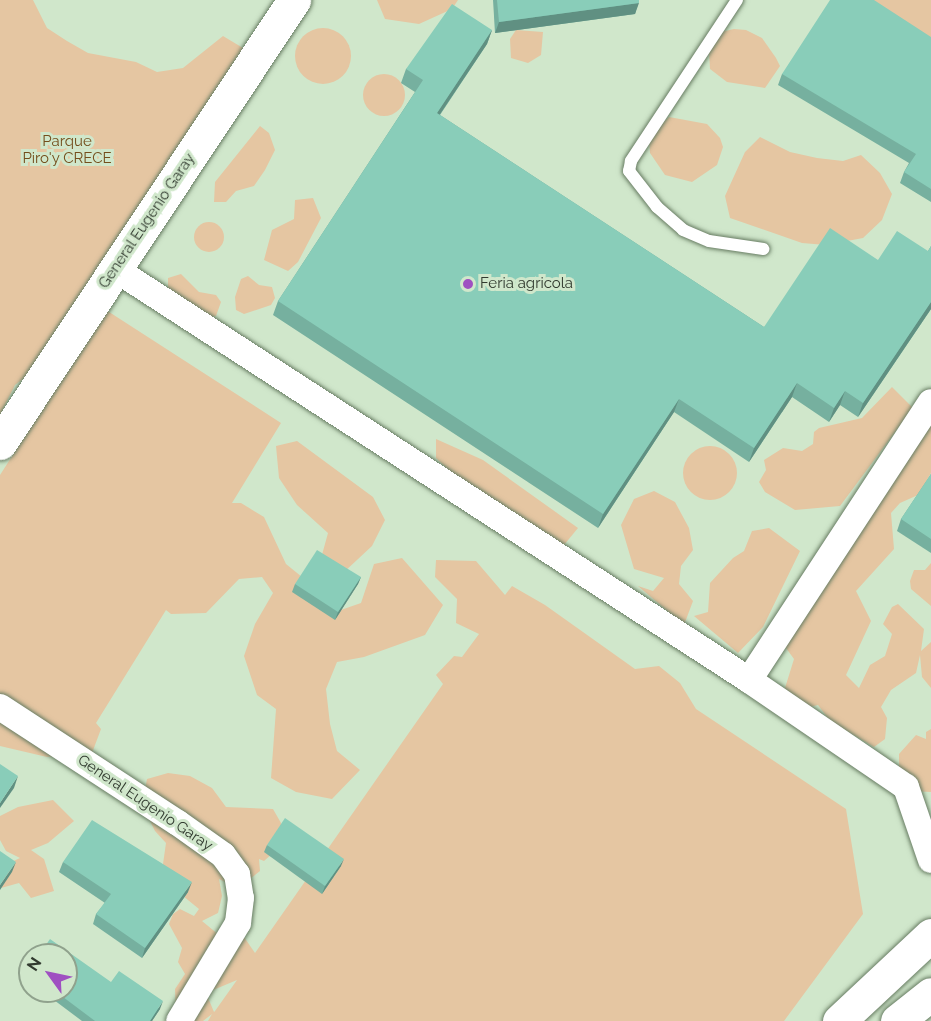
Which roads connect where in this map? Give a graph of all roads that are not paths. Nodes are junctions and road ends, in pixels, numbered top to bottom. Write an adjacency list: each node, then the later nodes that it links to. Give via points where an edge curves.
1 (294, 0): 4 (street, General Eugenio Garay)
2 (737, 0): 3 (lane, via 631,161 629,171 657,207 683,230 709,241)
3 (763, 249)
4 (115, 269): 6 (street, General Eugenio Garay); 7 (street)
5 (931, 402): 7 (street)
6 (0, 443)
7 (749, 680): 9 (street, via 906,787)
8 (0, 707): 12 (street, General Eugenio Garay, via 178,823 223,855 237,874 241,898 238,923)
9 (931, 860)
10 (931, 934): 13 (street)
11 (931, 994): 14 (street)
12 (179, 1021)
13 (839, 1021)
14 (897, 1021)

